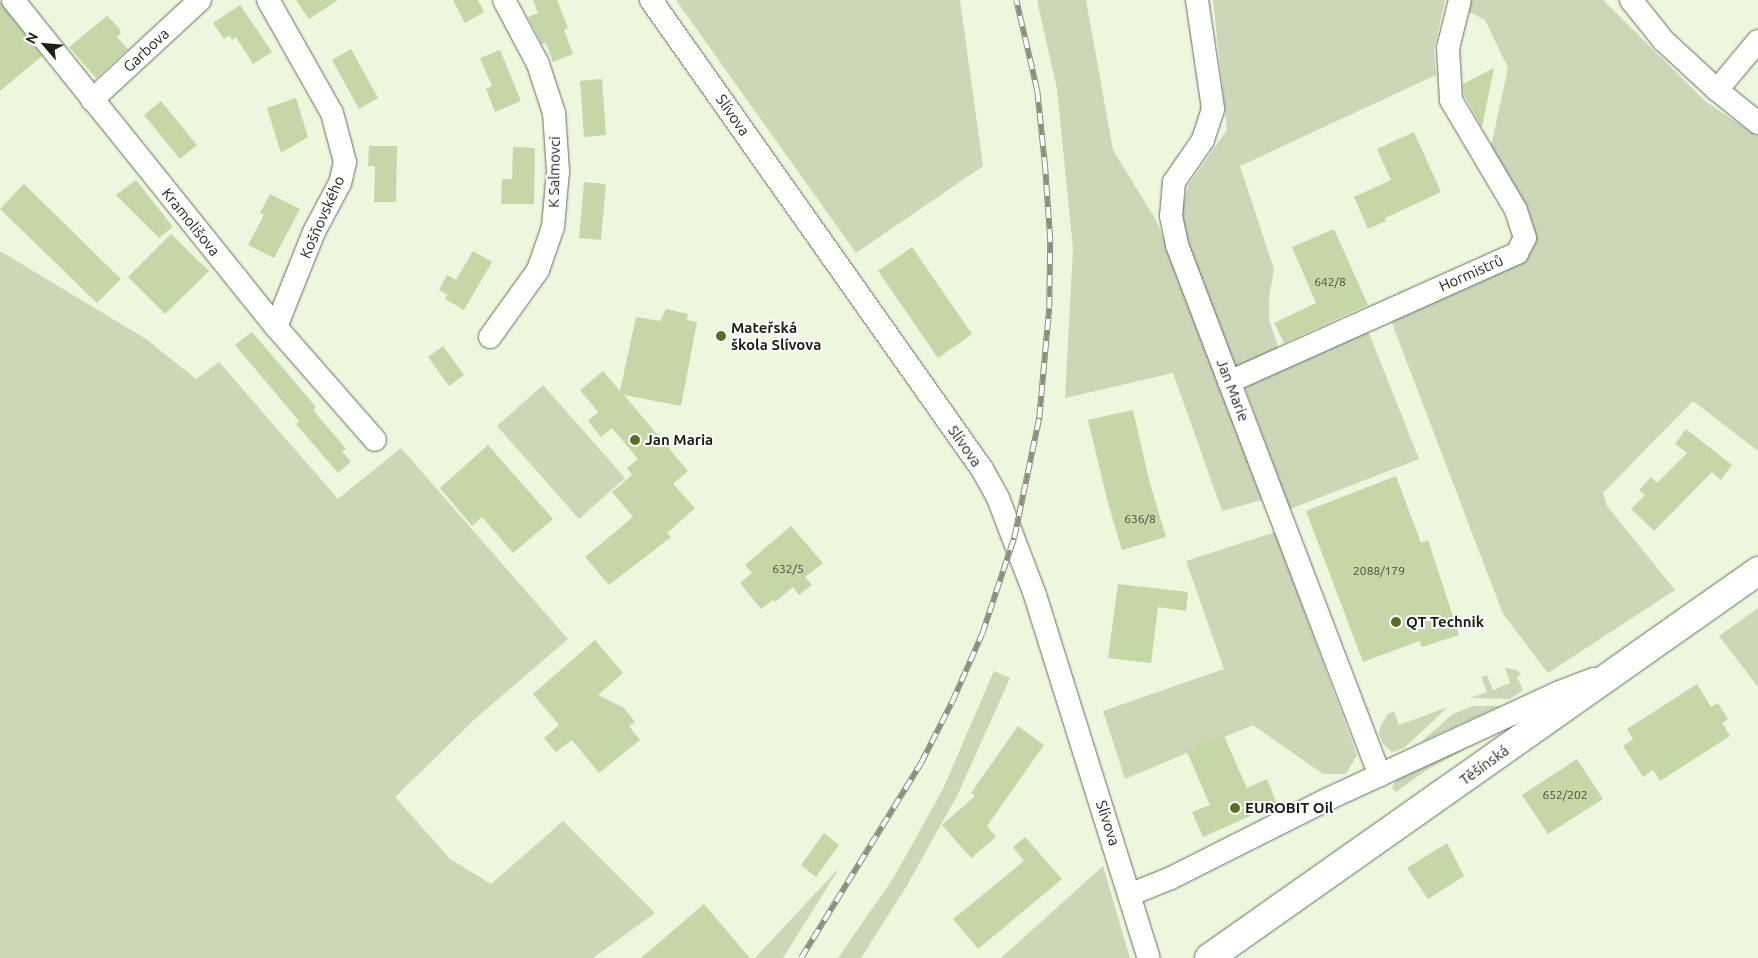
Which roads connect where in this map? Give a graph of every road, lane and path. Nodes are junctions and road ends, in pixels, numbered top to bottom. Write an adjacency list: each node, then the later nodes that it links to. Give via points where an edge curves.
1 (13, 0): 11 (street, Kramolišova)
2 (200, 0): 11 (street, Garbova)
3 (268, 0): 13 (street, Košňovského, via 332,112 345,162 340,183 314,232)
4 (504, 0): 14 (street, K Salmovci, via 538,64 549,97 554,113 558,170 553,227 538,270)
5 (651, 0): 20 (street, Slívova, via 982,469 998,498 1035,596)
6 (1197, 0): 15 (street, Jan Marie, via 1212,109 1203,140 1174,182 1171,216 1177,245)
7 (1460, 0): 15 (street, Hormistrů, via 1448,48 1452,100 1516,210 1525,238 1517,252)
8 (1631, 0): 10 (street, via 1664,41)
9 (1758, 42): 10 (street)
10 (1716, 90): 12 (street)
11 (92, 100): 13 (street, Kramolišova)
12 (1758, 123)
13 (276, 328): 16 (street, Kramolišova)
14 (490, 337)
15 (1229, 382): 19 (street, Jan Marie)
16 (375, 440)
17 (1758, 571): 18 (main road, Těšínská)
18 (1617, 670): 19 (street, via 1557,694); 22 (main road, Těšínská)
19 (1380, 776): 20 (street, via 1171,878)
20 (1129, 895): 21 (street, Slívova)
21 (1149, 958)
22 (1209, 958)

